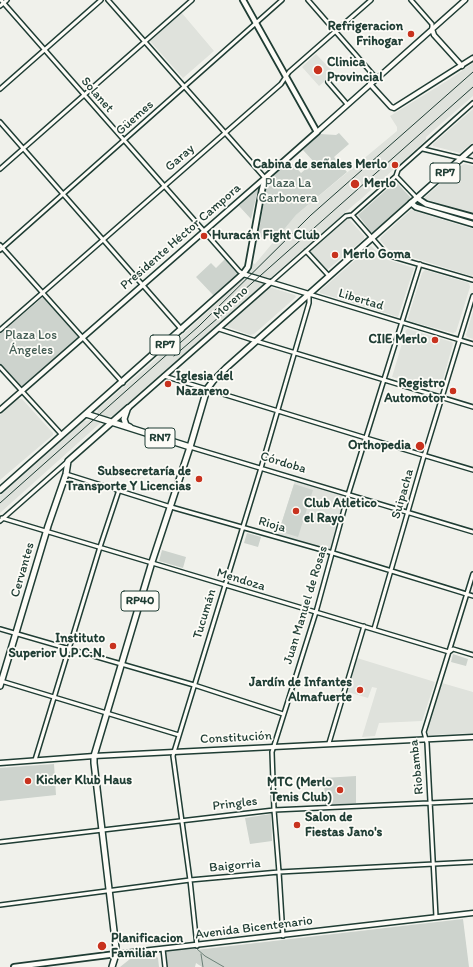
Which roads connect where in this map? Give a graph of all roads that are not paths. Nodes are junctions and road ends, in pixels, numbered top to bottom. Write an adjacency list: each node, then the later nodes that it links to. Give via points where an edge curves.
1 (7, 0): 12 (street)
2 (101, 0): 18 (street)
3 (108, 0): 17 (street)
4 (192, 0): 11 (street)
5 (243, 0): 14 (main road)
6 (282, 0): 14 (street, Güemes)
7 (308, 0): 16 (street)
8 (371, 0): 16 (street, Garay)
9 (411, 0): 15 (street, via 432,24)
10 (465, 0): 15 (street, Presidente Héctor Campora)
11 (188, 1): 17 (street)
12 (2, 2): 13 (street); 18 (street, Solanet)
13 (0, 6)
14 (256, 23): 21 (main road); 25 (street, Güemes)
15 (432, 29): 20 (street); 22 (street, Presidente Héctor Campora)
16 (335, 32): 21 (street, Garay); 22 (street)
17 (144, 41): 25 (street); 27 (street)
18 (44, 50): 26 (street); 27 (street, Solanet)
19 (473, 58): 20 (street)
20 (462, 66): 24 (street, via 394,108)
21 (286, 77): 31 (street, Garay); 32 (main road)
22 (376, 78): 24 (street, Presidente Héctor Campora)
23 (328, 82): 29 (street)
24 (370, 84): 29 (street, Presidente Héctor Campora)
25 (185, 86): 31 (street); 33 (street, Güemes)
26 (0, 89)
27 (84, 94): 33 (street, Solanet); 36 (street)
28 (473, 103): 34 (street, Moreno)
29 (347, 104): 32 (street, Presidente Héctor Campora)
30 (0, 122): 36 (street)
31 (225, 132): 41 (street); 42 (street, Garay)
32 (317, 132): 41 (main road, Presidente Héctor Campora)
33 (124, 140): 42 (street, Solanet); 43 (street, Güemes)
34 (423, 148): 37 (street); 40 (street, Moreno, via 398,171)
35 (473, 148): 37 (main road, RP7)
36 (23, 149): 39 (street); 43 (street)
37 (462, 158): 38 (street); 44 (main road, RP7)
38 (473, 162)
39 (0, 169)
40 (396, 176): 44 (street); 46 (street, Moreno)
41 (265, 178): 49 (street, Presidente Héctor Campora); 55 (main road, via 248,267)
42 (164, 186): 49 (street, Solanet); 51 (street, Garay)
43 (63, 194): 51 (street); 52 (street, Güemes)
44 (416, 198): 45 (main road, RP7); 47 (main road, via 426,204)
45 (411, 203): 48 (main road, via 416,207); 50 (main road, RP7)
46 (352, 215): 50 (street); 53 (street, Moreno, via 346,216)
47 (473, 217)
48 (473, 224)
49 (204, 232): 55 (street, Solanet); 59 (street, Presidente Héctor Campora)
50 (372, 238): 54 (street, via 387,254); 56 (main road, RP7)
51 (103, 239): 59 (street); 60 (street, Garay)
52 (1, 248): 60 (street)
53 (306, 252): 56 (street); 58 (street, Moreno)
54 (420, 264): 57 (street); 63 (street, Juan Manuel de Rosas)
55 (243, 274): 58 (street, Libertad); 66 (main road, RP7)
56 (329, 276): 61 (main road, RP7)
57 (473, 280)
58 (271, 282): 61 (street, Libertad); 64 (street, Moreno)
59 (143, 285): 66 (street); 67 (street, Presidente Héctor Campora)
60 (42, 292): 65 (street, Garay); 67 (street)
61 (309, 294): 63 (street, Libertad); 69 (main road, RP7); 71 (street, Tucumán, via 309,303)
62 (473, 296): 68 (street, Suipacha)
63 (402, 323): 68 (street, Libertad); 74 (street, Juan Manuel de Rosas)
64 (218, 329): 69 (street); 73 (street, Moreno)
65 (0, 330)
66 (182, 330): 75 (main road, RP7)
67 (83, 338): 75 (street); 77 (street, Presidente Héctor Campora)
68 (460, 340): 70 (street, Libertad); 78 (street, Suipacha)
69 (256, 342): 71 (street); 76 (main road, RP7, via 212,380)
70 (473, 344)
71 (295, 353): 74 (street); 82 (street, Tucumán)
72 (0, 367): 77 (street)
73 (164, 376): 76 (street); 80 (street, Moreno)
74 (384, 380): 78 (street); 87 (street, Juan Manuel de Rosas)
75 (123, 383): 83 (main road, RP7)
76 (207, 389): 82 (street); 88 (main road, RP7)
77 (22, 391): 81 (street, Presidente Héctor Campora); 86 (street)
78 (443, 398): 79 (street); 89 (street, Suipacha)
79 (473, 407)
80 (128, 408): 84 (main road, Moreno); 85 (main road, via 124,419)
81 (0, 410)
82 (278, 411): 87 (street); 91 (street, Tucumán)
83 (86, 414): 84 (main road, Córdoba / RN7); 86 (main road, RP7)
84 (112, 422): 85 (main road, Córdoba / RN7); 90 (main road, Moreno)
85 (130, 428): 88 (main road, Córdoba / RN7)
86 (62, 436): 94 (main road, RP7)
87 (366, 438): 89 (street); 96 (street, Juan Manuel de Rosas)
88 (190, 447): 91 (street, Córdoba); 97 (main road, RP40)
89 (424, 456): 92 (street); 98 (street, Suipacha)
90 (68, 461): 93 (main road, Cervantes); 99 (street, Moreno)
91 (261, 468): 96 (street, Córdoba); 100 (street, Tucumán)
92 (473, 470)
93 (66, 474): 95 (street, Rioja); 101 (main road, Cervantes)
94 (0, 489)
95 (119, 490): 97 (street, Rioja); 103 (street)
96 (348, 495): 98 (street, Córdoba); 104 (street, Juan Manuel de Rosas)
97 (171, 507): 100 (street, Rioja); 105 (main road, RP40)
98 (408, 513): 102 (street, Córdoba); 106 (street, Suipacha)
99 (1, 519): 101 (street, Mendoza)
100 (243, 527): 104 (street, Rioja); 108 (street, Tucumán)
101 (46, 531): 103 (street, Mendoza); 115 (main road, Cervantes)
102 (473, 532)
103 (100, 547): 105 (street, Mendoza); 116 (street)
104 (333, 553): 106 (street, Rioja); 111 (street, Juan Manuel de Rosas)
105 (152, 562): 108 (street, Mendoza); 119 (main road, RP40)
106 (391, 571): 109 (street, Rioja); 114 (street, Suipacha)
107 (473, 574): 109 (street, Riobamba)
108 (225, 586): 111 (street, Mendoza); 121 (street, Tucumán)
109 (467, 594): 110 (street, Rioja); 117 (street, Riobamba)
110 (473, 596)
111 (316, 612): 112 (street, Mendoza); 124 (street, Juan Manuel de Rosas)
112 (364, 626): 114 (street, Mendoza); 128 (street)
113 (0, 629): 115 (street)
114 (374, 629): 117 (street, Mendoza)
115 (16, 633): 116 (street); 120 (main road, Cervantes)
116 (68, 649): 119 (street); 122 (street)
117 (449, 652): 118 (street, Mendoza, via 452,649); 127 (street, Riobamba, via 424,732)
118 (473, 655)
119 (121, 664): 121 (street); 123 (main road, RP40)
120 (1, 684): 122 (street)
121 (194, 685): 124 (street); 125 (street, Tucumán)
122 (54, 698): 123 (street); 132 (street)
123 (106, 714): 125 (street); 131 (main road, RP40)
124 (283, 714): 129 (street, Juan Manuel de Rosas)
125 (179, 735): 130 (street, Tucumán)
126 (473, 737): 127 (street, Constitución)
127 (426, 739): 128 (street, Constitución); 135 (street, Riobamba)
128 (329, 743): 129 (street, Constitución)
129 (273, 747): 130 (street, Constitución); 136 (street, Juan Manuel de Rosas)
130 (174, 752): 131 (street, Constitución); 137 (street, Tucumán)
131 (94, 756): 132 (street, Constitución); 138 (main road, RP40)
132 (35, 760): 133 (street, Constitución)
133 (0, 763)
134 (473, 801): 135 (street, Pringles)
135 (431, 803): 136 (street, Pringles); 141 (street, Riobamba)
136 (274, 810): 137 (street, Pringles); 142 (street, Juan Manuel de Rosas)
137 (182, 821): 138 (street, Pringles); 143 (street, Tucumán)
138 (103, 831): 139 (street, Pringles); 144 (main road, RP40)
139 (0, 842)
140 (473, 862): 141 (street, Baigorria)
141 (434, 864): 142 (street, Baigorria); 147 (street, Riobamba)
142 (279, 872): 143 (street, Baigorria); 148 (street, Juan Manuel de Rosas)
143 (190, 880): 144 (street, Baigorria); 149 (street, Tucumán)
144 (110, 892): 145 (street, Baigorria); 151 (main road, RP40)
145 (0, 905)
146 (473, 913): 147 (street, Avenida Bicentenario)
147 (436, 917): 148 (street, Avenida Bicentenario)
148 (283, 936): 149 (street, Avenida Bicentenario)
149 (197, 946): 150 (street, Avenida Bicentenario)
150 (163, 949): 151 (street, Avenida Bicentenario); 154 (street)
151 (116, 954): 152 (main road, Avenida Bicentenario); 153 (main road, RP40)
152 (14, 967)
153 (112, 967)
154 (164, 967)

